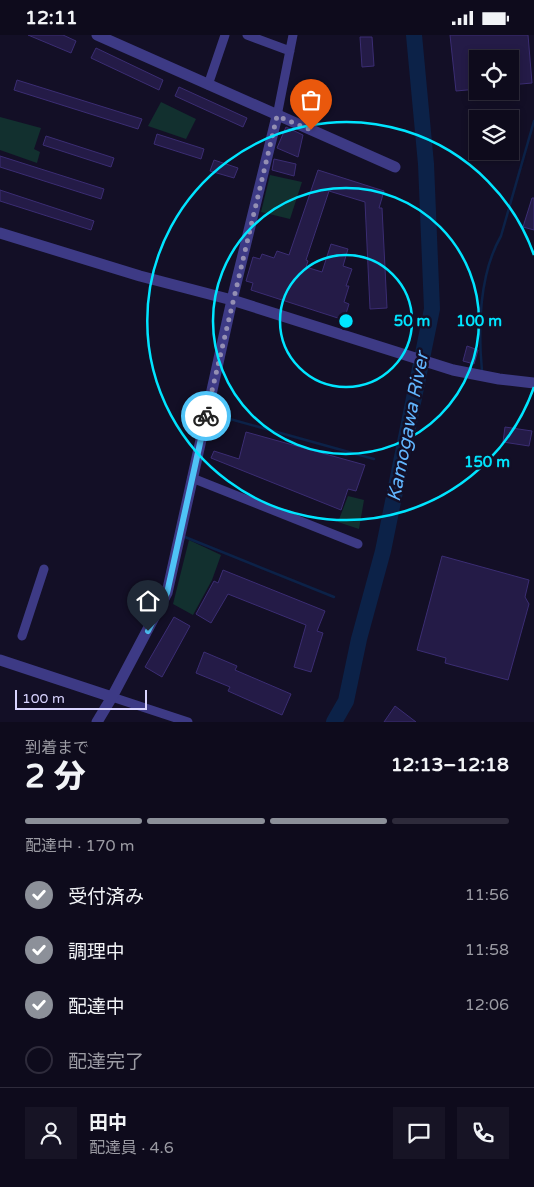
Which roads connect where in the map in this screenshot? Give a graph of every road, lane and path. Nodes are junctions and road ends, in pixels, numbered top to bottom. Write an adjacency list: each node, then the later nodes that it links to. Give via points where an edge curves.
1 (97, 35): 6 (street)
2 (225, 35): 6 (street)
3 (247, 35): 5 (street)
4 (294, 35): 5 (street)
5 (290, 51): 7 (street)
6 (208, 85): 7 (street)
7 (277, 116): 8 (street); 10 (street)
8 (395, 167)
9 (0, 233): 10 (street)
10 (232, 300): 11 (street, via 453,370); 12 (street)
11 (534, 383)
12 (192, 478): 13 (street); 17 (street, via 166,597)
13 (358, 543)
14 (44, 569): 15 (street)
15 (22, 636)
16 (0, 661): 17 (street)
17 (112, 697): 18 (street); 19 (street)
18 (97, 722)
19 (188, 722)

